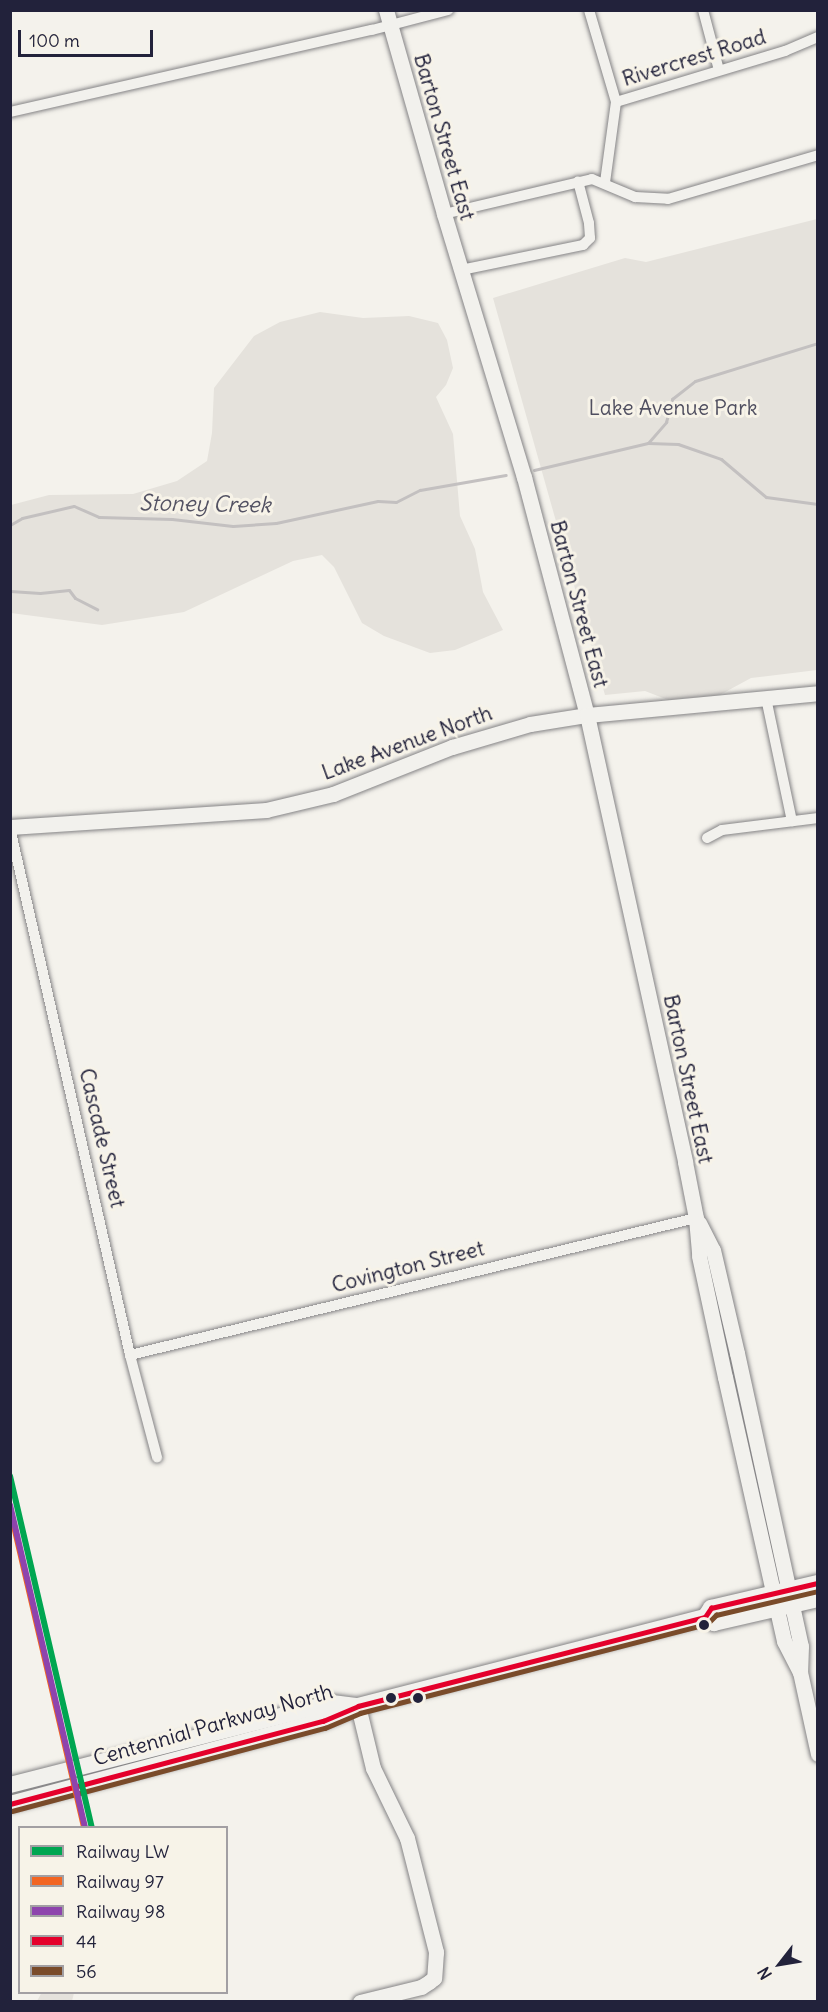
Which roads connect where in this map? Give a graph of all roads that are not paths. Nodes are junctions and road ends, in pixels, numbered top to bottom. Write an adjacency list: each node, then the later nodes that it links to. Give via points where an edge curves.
1 (386, 10): 5 (main road, Barton Street East)
2 (448, 10): 5 (street)
3 (589, 10): 8 (street)
4 (703, 10): 7 (street)
5 (390, 26): 9 (street); 13 (main road, Barton Street East)
6 (818, 37): 7 (street, Rivercrest Road)
7 (719, 70): 8 (street, Rivercrest Road)
8 (616, 102): 12 (street)
9 (10, 112)
10 (818, 155): 12 (street, via 668,199 635,196)
11 (578, 181): 12 (street); 13 (street); 14 (street, via 589,223 590,238 583,245)
12 (605, 182)
13 (444, 214): 14 (main road, Barton Street East)
14 (461, 270): 17 (main road, Barton Street East, via 524,477)
15 (818, 693): 16 (main road, Lake Avenue North)
16 (766, 698): 17 (main road, Lake Avenue North); 19 (street)
17 (587, 715): 20 (main road, Lake Avenue North, via 514,727 333,794 278,808); 22 (main road, Barton Street East)
18 (818, 818): 19 (street)
19 (792, 821): 21 (street, via 722,830)
20 (10, 828): 23 (street, Cascade Street)
21 (707, 838)
22 (696, 1218): 23 (street, Covington Street); 25 (main road, Barton Street East, via 713,1250); 26 (main road, Barton Street East, via 699,1256)
23 (130, 1355): 24 (street, Cascade Street)
24 (157, 1457)
25 (762, 1467): 26 (main road); 28 (main road, Barton Street East)
26 (746, 1471): 28 (main road, Barton Street East)
27 (818, 1583): 28 (main road, Centennial Parkway North)
28 (783, 1599): 29 (main road, Centennial Parkway North); 30 (main road, Centennial Parkway North, via 711,1608 705,1617); 31 (main road, Barton Street East, via 784,1641 800,1672)
29 (818, 1599)
30 (358, 1706): 32 (main road, Centennial Parkway North, via 332,1703); 33 (main road, Centennial Parkway North, via 323,1721); 34 (main road, via 373,1768 407,1838 436,1952 434,1978 421,1987)
31 (818, 1754)
32 (10, 1785)
33 (10, 1804)
34 (360, 2001)

